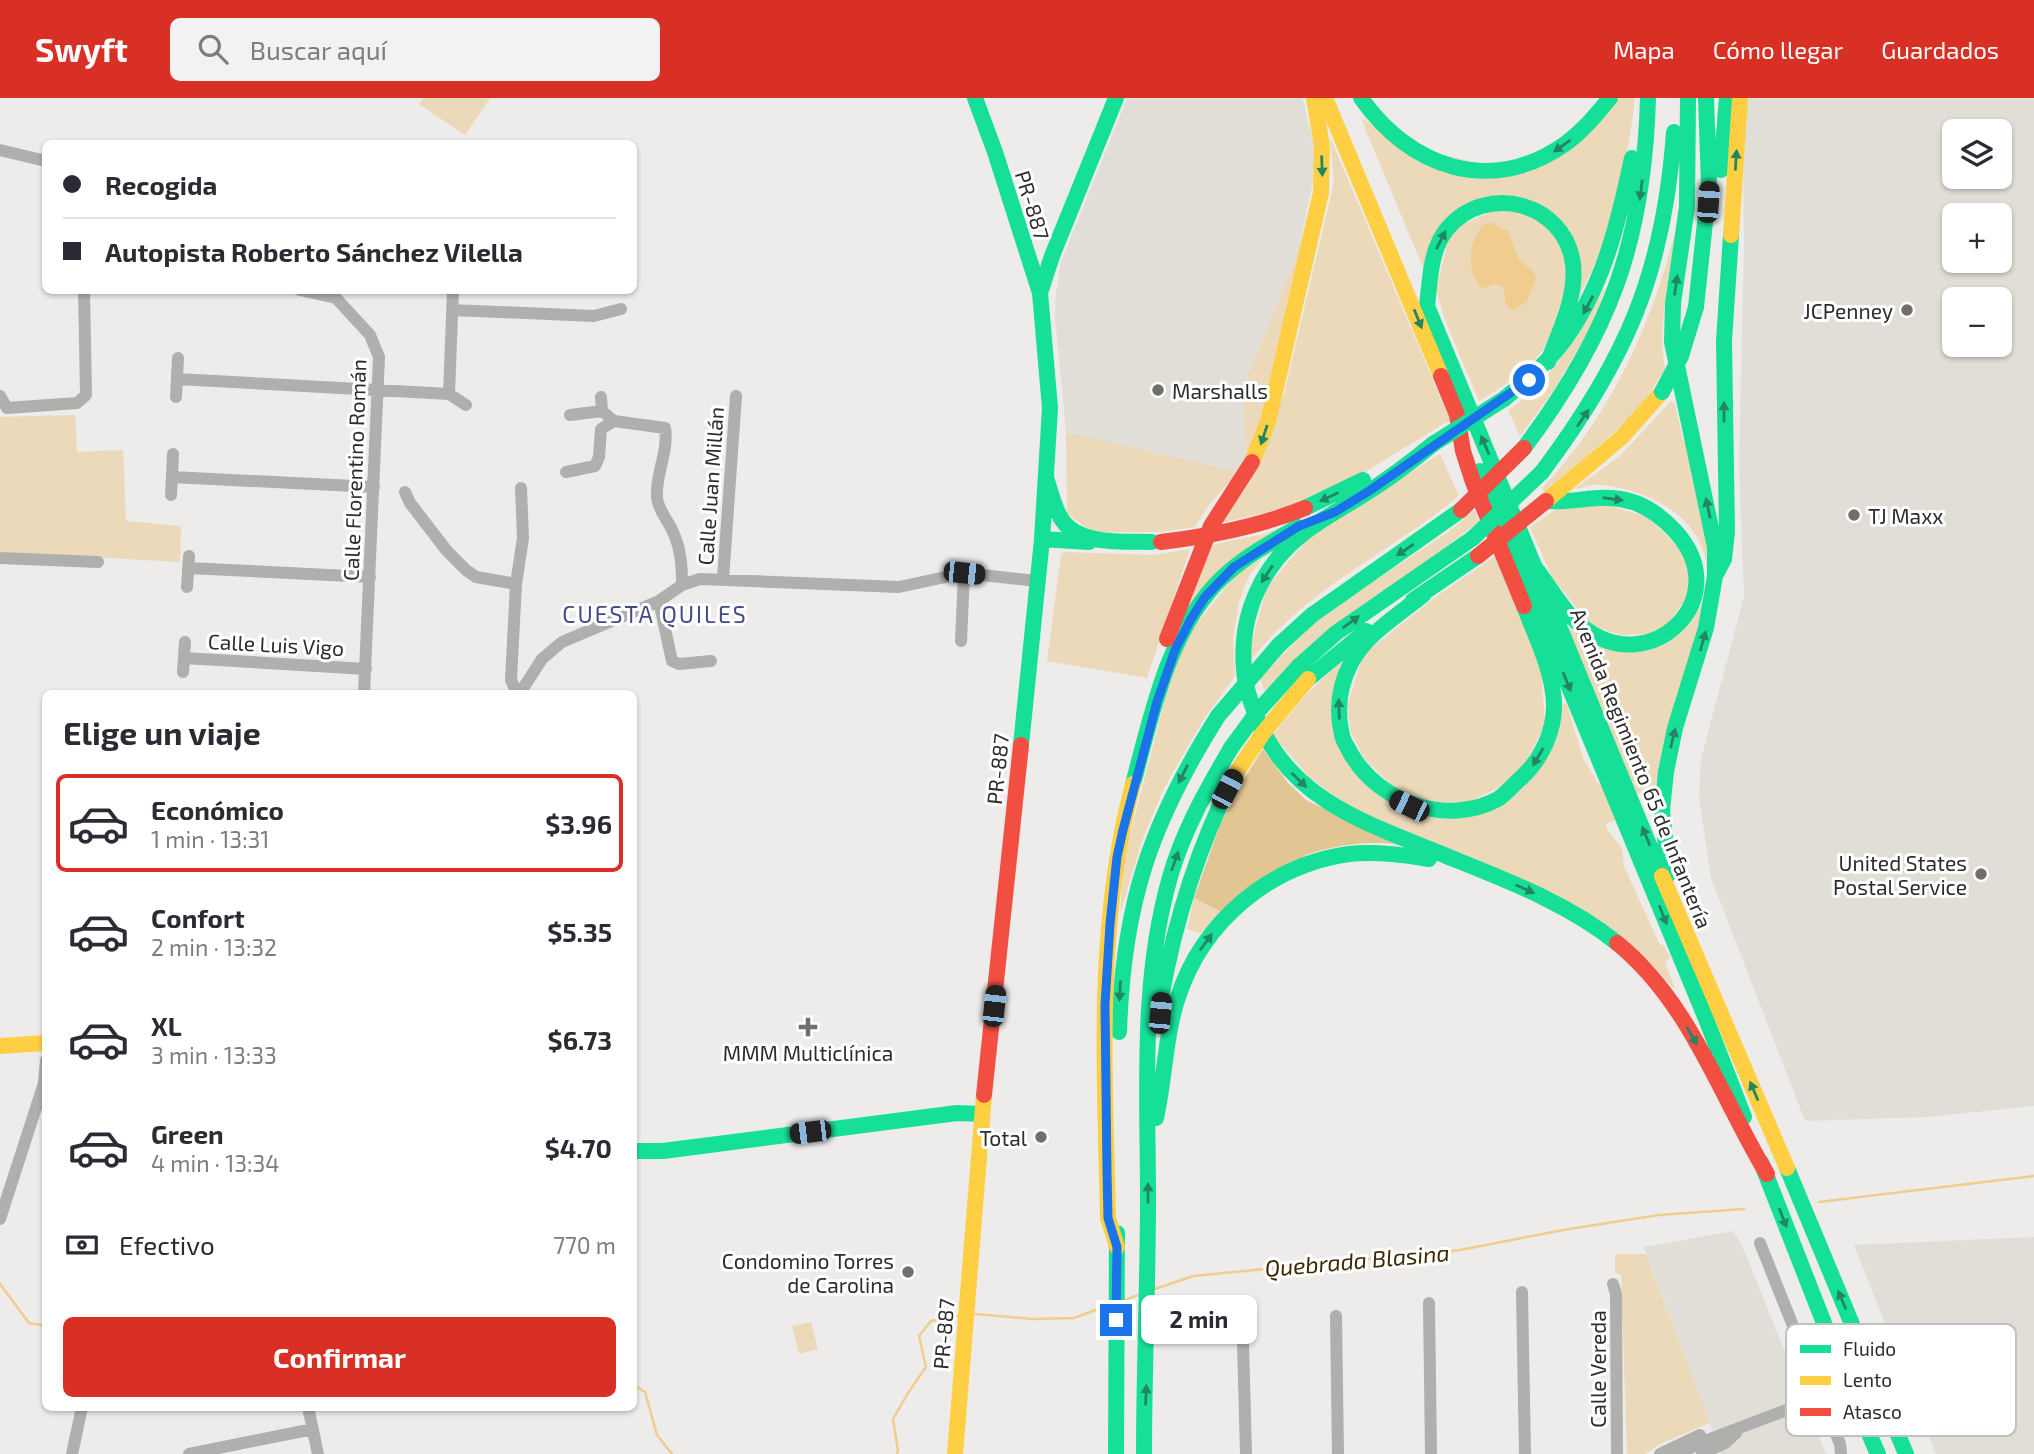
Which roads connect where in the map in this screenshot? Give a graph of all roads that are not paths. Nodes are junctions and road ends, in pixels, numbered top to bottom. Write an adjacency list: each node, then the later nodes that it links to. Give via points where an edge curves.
1 (975, 98): 17 (main road, PR-887)
2 (1116, 98): 17 (main road)
3 (1314, 98): 74 (main road, one-way to 74, via 1321,137 1321,193 1268,422 1252,462 1211,526 1153,680 1128,770)
4 (1325, 98): 36 (main road, Avenida Regimiento 65 de Infantería, one-way to 36)
5 (1341, 98): 21 (main road, Avenida Regimiento 65 de Infantería)
6 (1362, 98): 7 (main road, one-way to 6, via 1556,151 1522,167 1489,172 1457,169 1424,156 1395,136)
7 (1610, 98)
8 (1647, 98): 25 (main road, one-way to 25, via 1602,272 1582,316); 86 (main road, one-way to 86, bridge, via 1639,202 1619,284 1606,318 1552,412 1524,449 1461,510 1312,615 1279,645 1219,716 1166,808 1142,869 1127,929 1120,986)
9 (1675, 98): 70 (main road, one-way to 9, bridge, via 1336,633 1472,538 1542,472 1599,393 1645,295 1661,239 1669,197)
10 (1688, 98): 55 (main road, one-way to 10, via 1715,547 1672,342 1687,207)
11 (1706, 98): 16 (main road, via 1709,185)
12 (1727, 98): 16 (main road, via 1716,222)
13 (1740, 98): 55 (main road, one-way to 13, via 1724,559 1727,532 1724,341)
14 (0, 150): 15 (street)
15 (42, 160)
16 (1703, 257): 47 (main road, bridge, via 1696,307 1681,356 1662,392 1615,444)
17 (1040, 293): 42 (main road, PR-887, via 1050,398)
18 (84, 294): 30 (street, via 86,395 77,403 7,408)
19 (318, 294): 27 (street, Calle Florentino Román, via 336,298 370,335 379,357)
20 (453, 294): 23 (street)
21 (1427, 306): 25 (main road, one-way to 25, via 1433,257 1456,219 1493,202 1510,201 1537,210 1566,239 1573,262 1572,290); 53 (main road, Avenida Regimiento 65 de Infantería, one-way to 21)
22 (621, 309): 23 (street, via 594,316)
23 (452, 310): 28 (street)
24 (178, 358): 26 (street)
25 (1548, 362): 38 (main road, bridge, via 1504,399)
26 (177, 380): 27 (street); 31 (street)
27 (378, 392): 28 (street); 43 (street, Calle Florentino Román)
28 (449, 394): 33 (street)
29 (736, 396): 57 (street, Calle Juan Millán)
30 (0, 397)
31 (176, 397)
32 (601, 397): 34 (street)
33 (466, 405)
34 (602, 411): 35 (street); 37 (street)
35 (570, 415)
36 (1457, 415): 62 (main road, one-way to 62, via 1466,461 1548,667 1554,706 1547,739 1532,768 1511,790 1473,808 1435,811 1396,799 1360,770 1341,732 1338,703 1351,663); 83 (main road, Avenida Regimiento 65 de Infantería, one-way to 83)
37 (614, 421): 40 (street, via 601,429 595,466); 60 (street, via 665,428 657,500 678,543)
38 (1433, 444): 48 (main road); 50 (main road, one-way to 50, bridge, via 1282,518 1226,533)
39 (173, 454): 41 (street)
40 (566, 472)
41 (172, 477): 43 (street); 46 (street)
42 (1046, 478): 49 (main road, PR-887); 50 (main road, via 1061,518 1075,532 1103,539)
43 (374, 487): 56 (street, Calle Florentino Román)
44 (521, 488): 59 (street, via 523,538)
45 (405, 492): 59 (street, via 466,570 476,577)
46 (171, 495)
47 (1546, 501): 53 (main road, one-way to 53, via 1605,497 1654,512 1689,546 1698,584 1691,609 1668,634 1647,644 1617,643 1578,624); 62 (main road, bridge)
48 (1335, 512): 74 (main road, via 1299,526 1250,556 1220,580 1198,607 1162,684); 75 (main road, one-way to 75, via 1282,553 1252,601 1243,666 1248,697 1262,732 1300,781 1336,809)
49 (1042, 540): 50 (main road); 58 (main road, PR-887)
50 (1156, 542)
51 (0, 558): 52 (street)
52 (98, 562)
53 (1537, 570): 76 (main road, Avenida Regimiento 65 de Infantería, one-way to 53)
54 (964, 573): 57 (street, via 899,587); 58 (street); 64 (street)
55 (1715, 576): 76 (main road, one-way to 55, via 1663,832 1666,772 1706,628)
56 (370, 577): 61 (street, via 189,562); 68 (street, Calle Florentino Román)
57 (723, 579): 60 (street)
58 (1037, 581): 80 (main road, PR-887)
59 (516, 584): 72 (street, via 511,680)
60 (682, 585): 63 (street)
61 (187, 587)
62 (1424, 594): 70 (main road)
63 (659, 601): 67 (street, via 672,661); 73 (street, via 562,642 542,659)
64 (961, 641)
65 (185, 642): 66 (street)
66 (184, 658): 68 (street, Calle Luis Vigo); 69 (street)
67 (711, 662)
68 (366, 669): 71 (street, Calle Florentino Román)
69 (183, 672)
70 (1304, 673): 81 (main road, bridge, via 1234,776 1205,833 1176,922 1161,998); 81 (main road, one-way to 70, bridge, via 1148,996 1155,936 1170,877 1209,784 1231,748 1258,711)
71 (364, 690)
72 (516, 690)
73 (520, 690)
74 (1117, 857): 86 (main road, via 1105,1005 1108,1218)
75 (1493, 875): 81 (main road, one-way to 75, via 1163,1091 1172,1019 1184,981 1203,945 1252,892 1303,865 1359,851 1396,852); 83 (main road, one-way to 83, via 1595,925 1639,962 1680,1017)
76 (1673, 902): 93 (main road, Avenida Regimiento 65 de Infantería, one-way to 76)
77 (42, 1043): 78 (main road)
78 (0, 1046)
79 (42, 1089): 84 (street)
80 (982, 1114): 82 (main road, via 957,1113); 108 (main road, PR-887)
81 (1148, 1147): 104 (main road, one-way to 81)
82 (637, 1151)
83 (1766, 1174): 92 (main road, Avenida Regimiento 65 de Infantería, one-way to 92)
84 (0, 1219)
85 (1760, 1243): 91 (street)
86 (1117, 1247): 109 (main road)
87 (1614, 1284): 114 (street, Calle Vereda)
88 (1522, 1292): 113 (street)
89 (1429, 1303): 112 (street)
90 (1336, 1316): 111 (street)
91 (1792, 1324)
92 (1825, 1324)
93 (1852, 1324)
94 (1241, 1334): 110 (street)
95 (81, 1411): 105 (street)
96 (310, 1411): 99 (street)
97 (1786, 1411): 98 (street)
98 (1741, 1428): 115 (street, via 1704,1434); 116 (street); 117 (street, via 1725,1443)
99 (313, 1429): 106 (street); 107 (street)
100 (1837, 1436): 118 (street)
101 (1858, 1436): 119 (main road)
102 (1870, 1436): 120 (main road, Avenida Regimiento 65 de Infantería)
103 (1898, 1436): 121 (main road, Avenida Regimiento 65 de Infantería, one-way to 103)
104 (1145, 1450)
105 (72, 1454)
106 (189, 1454)
107 (318, 1454)
108 (955, 1454)
109 (1116, 1454)
110 (1246, 1454)
111 (1338, 1454)
112 (1432, 1454)
113 (1525, 1454)
114 (1617, 1454)
115 (1660, 1454)
116 (1678, 1454)
117 (1702, 1454)
118 (1841, 1454)
119 (1865, 1454)
120 (1878, 1454)
121 (1906, 1454)

